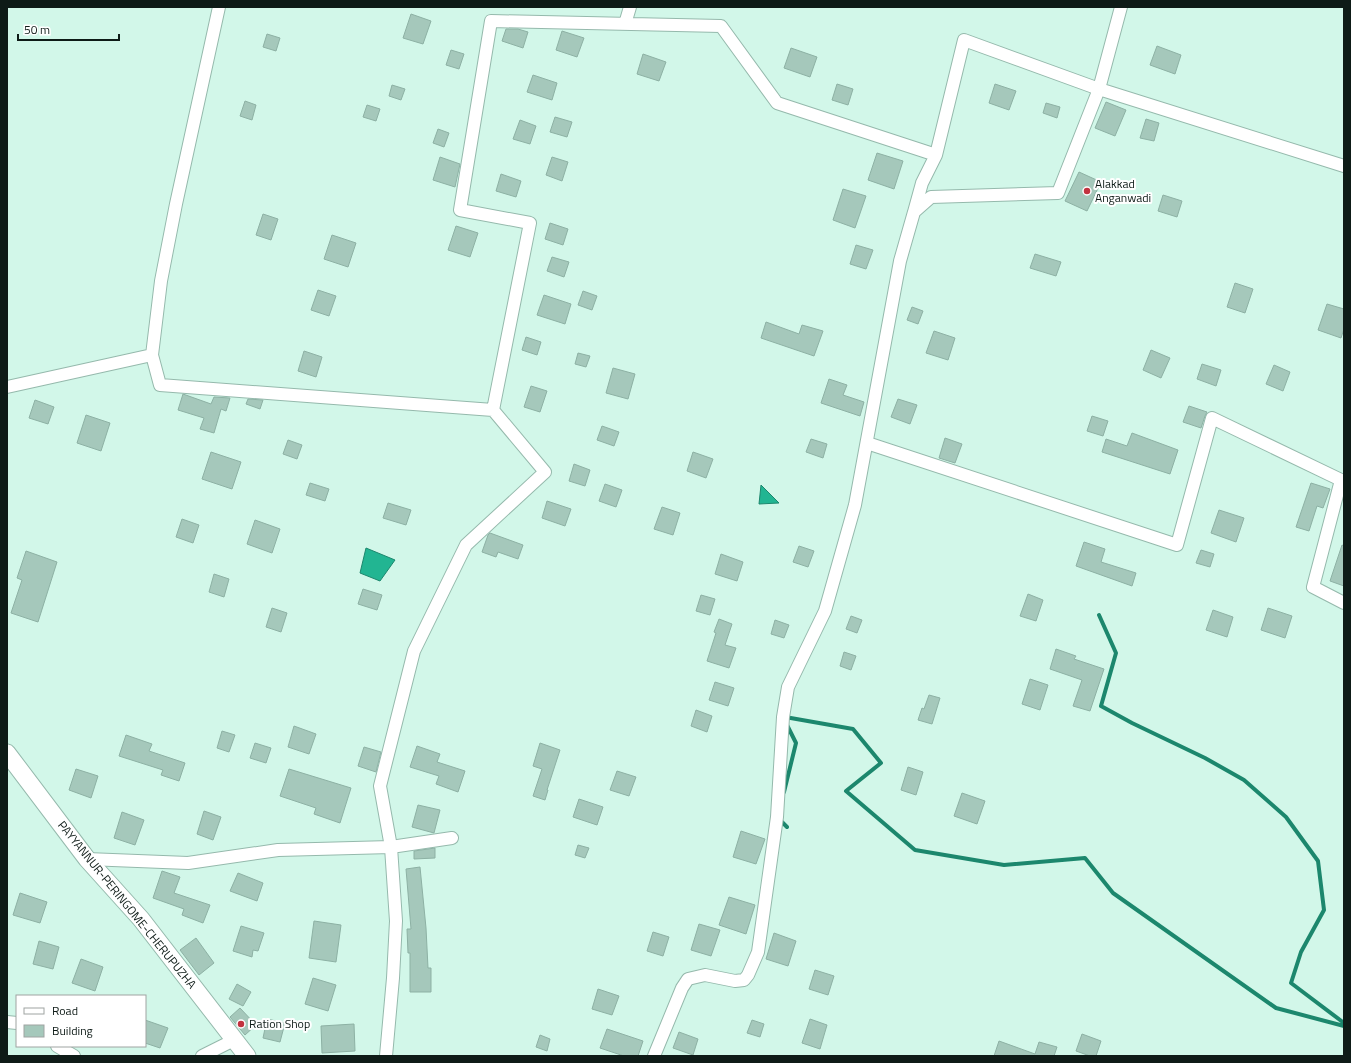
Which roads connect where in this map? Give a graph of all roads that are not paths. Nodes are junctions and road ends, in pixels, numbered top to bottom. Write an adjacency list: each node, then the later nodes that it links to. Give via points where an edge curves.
1 (219, 7): 9 (street, via 161,281)
2 (630, 7): 4 (street)
3 (1122, 7): 5 (street)
4 (625, 24): 6 (street, via 721,26 777,103); 11 (street, via 491,21 460,210 530,224)
5 (1099, 89): 6 (street, via 964,40); 7 (street); 8 (street, via 1058,193 931,198)
6 (936, 155): 8 (street, via 922,183)
7 (1344, 166)
8 (914, 212): 12 (street, via 900,261)
9 (152, 355): 10 (street); 11 (street, via 160,385)
10 (7, 387)
11 (493, 410): 16 (street, via 545,472 466,545 414,651 380,786)
12 (867, 443): 13 (street, via 1177,545 1212,418 1341,480 1313,587); 24 (street, via 855,505 825,611 788,687 783,717 777,817 758,952 744,980 735,981 705,975 688,979)
13 (1344, 603)
14 (7, 753): 17 (main road, PAYYANNUR-PERINGOME-CHERUPUZHA)
15 (452, 838): 16 (street)
16 (391, 848): 17 (street, via 278,850 188,863); 23 (street, via 396,921)
17 (87, 859): 18 (main road, PAYYANNUR-PERINGOME-CHERUPUZHA, via 140,919)
18 (234, 1040): 21 (street); 22 (main road, PAYYANNUR-PERINGOME-CHERUPUZHA)
19 (58, 1047): 20 (street)
20 (74, 1056)
21 (202, 1056)
22 (247, 1056)
23 (386, 1056)
24 (654, 1056)

